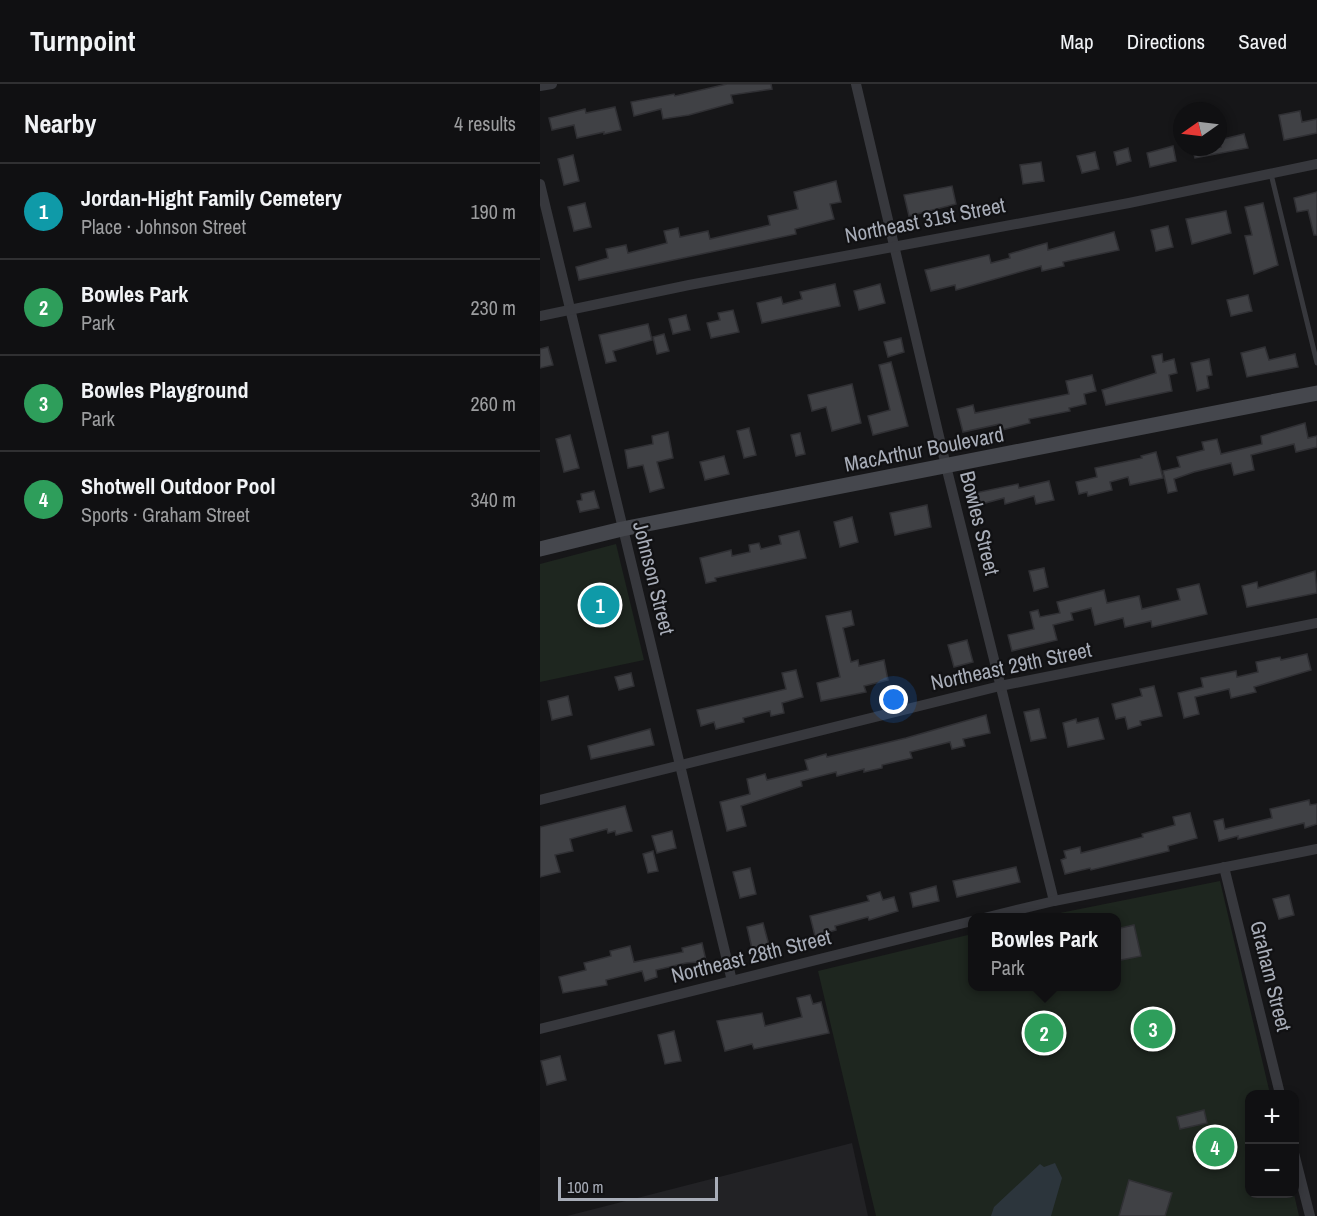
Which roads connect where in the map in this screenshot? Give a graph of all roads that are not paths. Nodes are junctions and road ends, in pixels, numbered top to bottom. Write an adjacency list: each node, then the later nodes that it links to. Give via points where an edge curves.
1 (552, 84): 3 (street)
2 (856, 84): 7 (street, Bowles Street)
3 (540, 86)
4 (1317, 164): 5 (street, Northeast 31st Street)
5 (1271, 174): 7 (street, Northeast 31st Street); 10 (lane)
6 (540, 184): 8 (street, Johnson Street)
7 (894, 246): 8 (street, Northeast 31st Street); 12 (street, Bowles Street)
8 (570, 309): 9 (street, Northeast 31st Street); 13 (street, Johnson Street)
9 (540, 316)
10 (1317, 363)
11 (1317, 393): 12 (main road, MacArthur Boulevard)
12 (946, 466): 13 (main road, MacArthur Boulevard); 16 (street, Bowles Street)
13 (622, 529): 14 (main road, MacArthur Boulevard); 17 (street, Johnson Street)
14 (540, 549)
15 (1317, 623): 16 (street, Northeast 29th Street)
16 (1000, 686): 17 (street, Northeast 29th Street); 21 (street, Bowles Street)
17 (680, 765): 18 (street, Northeast 29th Street); 24 (street, Johnson Street)
18 (540, 800)
19 (1317, 849): 20 (street)
20 (1224, 867): 21 (street); 26 (street, Graham Street)
21 (1054, 901): 22 (street)
22 (1005, 913)
23 (968, 922): 24 (street, Northeast 28th Street)
24 (732, 981): 25 (street, Northeast 28th Street)
25 (540, 1029)
26 (1279, 1090)
27 (1299, 1173): 28 (street)
28 (1310, 1216)

